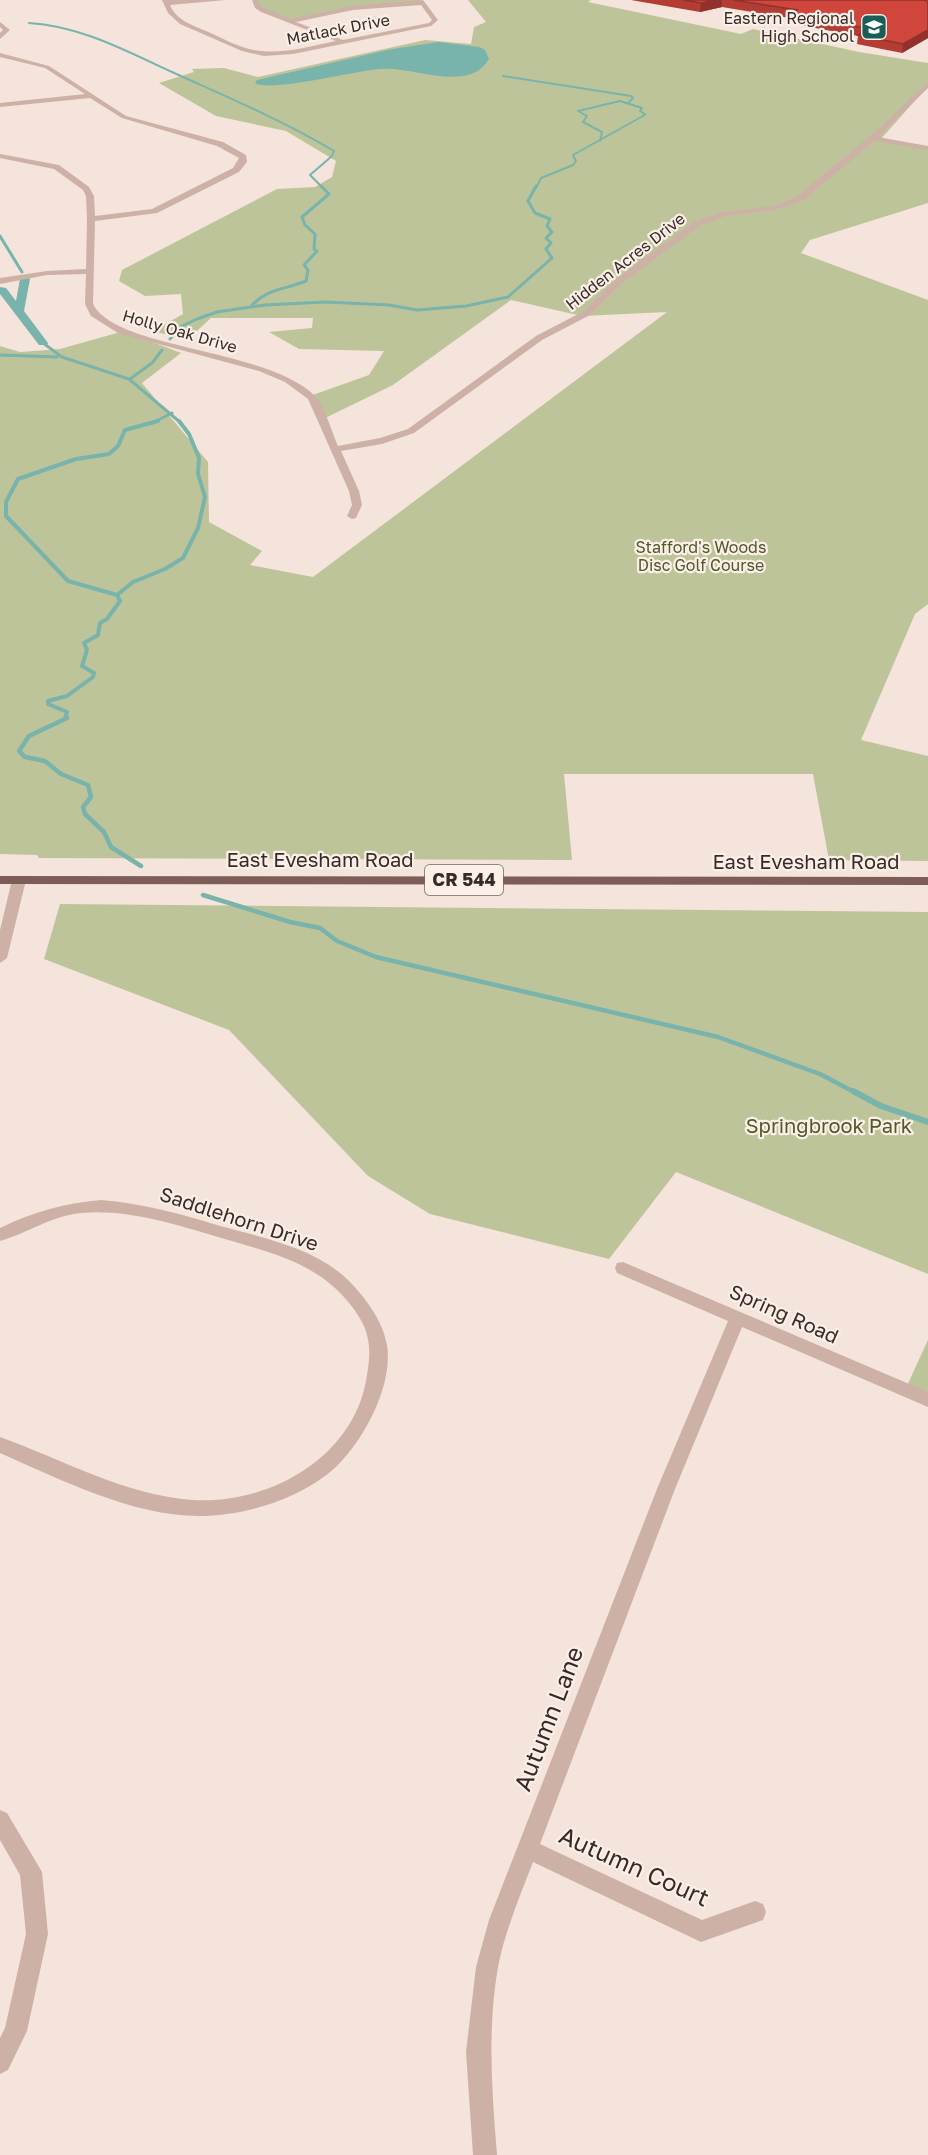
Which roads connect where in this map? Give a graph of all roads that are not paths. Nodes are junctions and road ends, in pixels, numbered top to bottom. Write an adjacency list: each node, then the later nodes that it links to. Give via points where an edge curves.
1 (223, 0): 3 (street)
2 (255, 0): 5 (street, via 257,7)
3 (166, 1): 8 (street, Matlack Drive, via 170,12 182,23 253,52 293,52)
4 (421, 1): 5 (street, via 352,8); 8 (street, Matlack Drive, via 435,20 431,24)
5 (290, 21): 8 (street)
6 (0, 24): 7 (street, via 7,30)
7 (0, 37)
8 (340, 42)
9 (0, 56): 11 (street, via 47,67)
10 (928, 84): 13 (street, Hidden Acres Drive)
11 (90, 96): 12 (street); 16 (street, via 136,122 229,147 243,157 243,162 227,176 170,205 140,214)
12 (0, 105)
13 (872, 138): 14 (street); 19 (street, Hidden Acres Drive, via 795,202 724,214 698,223 618,282 587,313 539,338 411,431 382,441)
14 (928, 148)
15 (0, 156): 16 (street, Holly Oak Drive, via 56,167 76,180 90,196)
16 (91, 219): 17 (street, Holly Oak Drive)
17 (89, 271): 18 (street); 19 (street, Holly Oak Drive, via 89,304 102,321 146,339 262,369 288,380 312,398)
18 (0, 281)
19 (335, 449): 20 (street, Holly Oak Drive, via 354,491 357,505)
20 (352, 516)
21 (0, 880): 22 (main road, East Evesham Road / CR 544)
22 (19, 880): 23 (main road, East Evesham Road / CR 544); 24 (street)
23 (928, 881)
24 (0, 958)
25 (0, 1235): 29 (street, Saddlehorn Drive, via 39,1216 79,1205 139,1208 256,1243 319,1267 359,1303 378,1344 376,1385 363,1419 341,1452 308,1478 265,1498 228,1507 157,1504)
26 (623, 1268): 27 (street, Spring Road)
27 (738, 1317): 28 (street, Spring Road); 31 (street, Autumn Lane, via 666,1489)
28 (928, 1400)
29 (0, 1445)
30 (0, 1820): 33 (street, via 31,1872 37,1934 16,2031)
31 (526, 1848): 32 (street, Autumn Court, via 701,1930); 34 (street, Autumn Lane, via 487,1966 478,2052)
32 (755, 1912)
33 (0, 2062)
34 (484, 2155)

